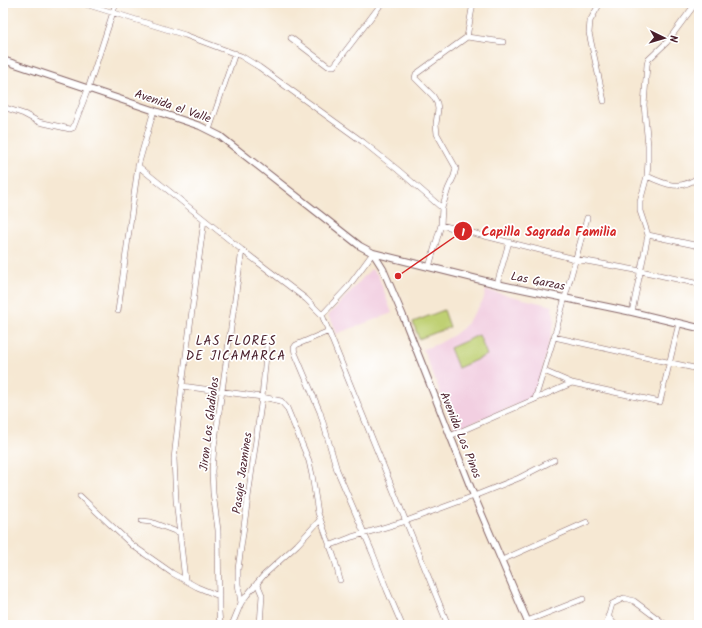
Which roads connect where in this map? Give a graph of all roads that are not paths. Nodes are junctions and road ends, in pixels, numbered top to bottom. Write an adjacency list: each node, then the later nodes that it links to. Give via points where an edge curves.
1 (82, 3): 7 (street)
2 (116, 3): 7 (street)
3 (377, 3): 9 (street, via 379,8 334,66 328,66)
4 (473, 3): 8 (street)
5 (600, 3): 14 (street, via 590,21 589,33)
6 (696, 3): 19 (street, via 666,42 648,60 644,81 648,144)
7 (112, 13): 11 (street); 13 (street)
8 (467, 37): 10 (street); 21 (street, via 416,74 415,78 437,103 437,134 456,168)
9 (291, 38)
10 (503, 42)
11 (235, 53): 17 (street); 21 (street, via 259,67 363,142)
12 (3, 60): 13 (street, Avenida el Valle)
13 (88, 89): 15 (street, via 76,125 70,129 39,122); 16 (street, Avenida el Valle)
14 (604, 101)
15 (3, 107)
16 (154, 110): 17 (street, Avenida el Valle); 18 (street)
17 (209, 130): 29 (street, Avenida el Valle, via 360,246)
18 (138, 166): 23 (street); 36 (street)
19 (647, 176): 20 (street, via 664,184 676,186 692,182); 25 (street, via 640,211)
20 (699, 177)
21 (442, 208): 24 (street)
22 (587, 218): 30 (street)
23 (204, 220): 28 (street); 48 (street)
24 (441, 225): 26 (street); 31 (street)
25 (648, 235): 27 (street); 32 (street)
26 (509, 242): 30 (street); 33 (street)
27 (699, 246)
28 (242, 250): 38 (street, via 306,299); 49 (street, Jiron Los Gladiolos)
29 (373, 253): 31 (street, Las Garzas); 38 (street, via 348,287); 52 (street, Avenida Los Pinos, via 383,269 400,309)
30 (574, 259): 32 (street); 35 (street)
31 (429, 267): 33 (street, Las Garzas)
32 (641, 271): 34 (street); 37 (street)
33 (497, 284): 35 (street, Las Garzas)
34 (699, 284)
35 (564, 298): 37 (street, Las Garzas); 42 (street)
36 (118, 311)
37 (632, 312): 39 (street, Las Garzas)
38 (322, 315): 41 (street)
39 (679, 323): 40 (street, Las Garzas); 44 (street)
40 (699, 328)
41 (329, 331): 58 (street); 61 (street, via 294,348 320,412 337,470)
42 (554, 337): 44 (street); 46 (street)
43 (267, 345): 50 (street, Pasaje Jazmines)
44 (669, 363): 45 (street); 47 (street, via 660,402)
45 (694, 368)
46 (544, 371): 47 (street); 51 (street)
47 (572, 383): 51 (street)
48 (182, 386): 49 (street); 60 (street, via 174,459)
49 (223, 391): 50 (street); 67 (street, Jiron Los Gladiolos, via 212,471 218,530)
50 (262, 397): 56 (street, via 281,401 287,408 309,460); 69 (street, Pasaje Jazmines, via 238,569)
51 (536, 399): 52 (street)
52 (450, 436): 55 (street, Avenida Los Pinos)
53 (554, 460): 55 (street, via 519,478)
54 (80, 496): 64 (street, via 132,546)
55 (474, 496): 58 (street); 63 (street, Avenida Los Pinos)
56 (320, 520): 62 (street); 66 (street)
57 (142, 521): 60 (street)
58 (406, 521): 61 (street); 76 (street)
59 (587, 522): 63 (street)
60 (180, 533): 64 (street)
61 (365, 533): 62 (street); 75 (street)
62 (329, 546): 65 (street)
63 (502, 560): 71 (street, Avenida Los Pinos)
64 (186, 580): 67 (street)
65 (340, 580)
66 (257, 583): 69 (street); 74 (street, via 262,595)
67 (219, 596): 72 (street, Jiron Los Gladiolos)
68 (583, 598): 71 (street)
69 (241, 603): 73 (street)
70 (608, 616): 77 (street); 78 (street); 79 (street, via 612,604 624,598 634,601)
71 (528, 623)
72 (220, 625)
73 (232, 625)
74 (260, 625)
75 (402, 625)
76 (448, 625)
77 (606, 625)
78 (615, 625)
79 (666, 625)

